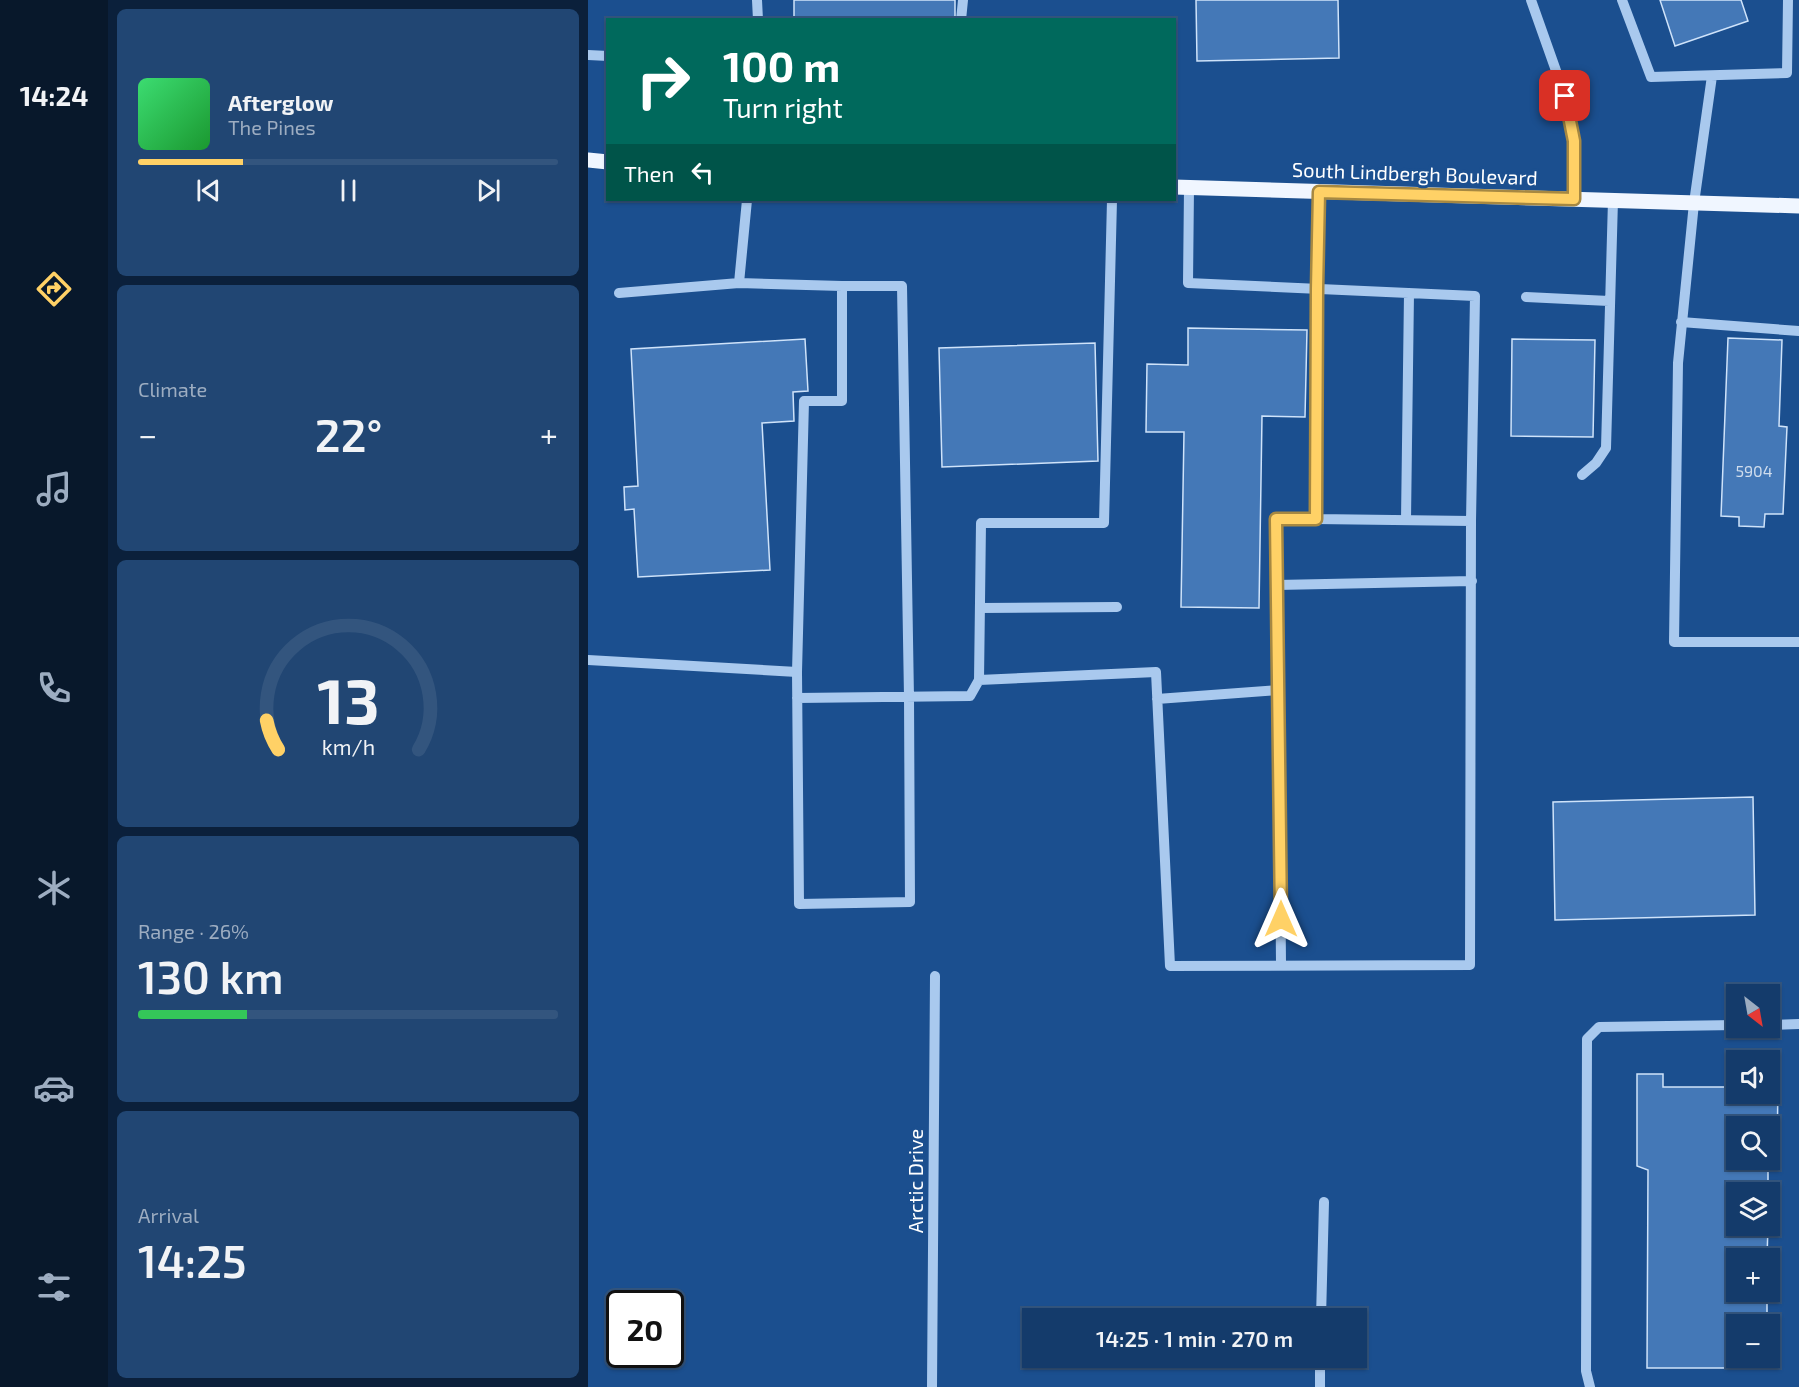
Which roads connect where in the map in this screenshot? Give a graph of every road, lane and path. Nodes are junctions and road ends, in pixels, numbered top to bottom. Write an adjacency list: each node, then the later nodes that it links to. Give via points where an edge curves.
1 (757, 0): 6 (street)
2 (963, 0): 7 (street)
3 (1531, 0): 15 (street, via 1565,96 1574,141)
4 (1622, 0): 10 (street, via 1651,78)
5 (1788, 0): 10 (street, via 1787,73)
6 (758, 18)
7 (961, 18)
8 (588, 55): 9 (street)
9 (606, 56)
10 (1712, 76): 19 (street)
11 (588, 160): 12 (main road)
12 (606, 162)
13 (1182, 188): 14 (main road, South Lindbergh Boulevard); 23 (street, via 1188,283)
14 (1319, 192): 15 (main road, South Lindbergh Boulevard); 23 (street)
15 (1574, 199): 16 (main road, South Lindbergh Boulevard)
16 (1613, 200): 19 (main road, South Lindbergh Boulevard); 27 (street)
17 (747, 201): 21 (street)
18 (1112, 201): 37 (street, via 1104,523 981,523)
19 (1694, 203): 20 (main road, South Lindbergh Boulevard); 28 (street)
20 (1799, 206)
21 (739, 283): 22 (street); 25 (street)
22 (842, 286): 40 (street, via 842,401 804,401); 43 (street, via 902,286)
23 (1317, 289): 24 (street); 31 (street)
24 (1409, 292): 32 (street); 33 (street, via 1475,296)
25 (620, 293)
26 (1526, 297): 27 (street)
27 (1609, 301): 30 (street, via 1606,448)
28 (1681, 322): 29 (street); 38 (street, via 1674,642)
29 (1799, 331)
30 (1582, 475)
31 (1316, 519): 32 (street); 35 (street, via 1276,519)
32 (1406, 520): 33 (street)
33 (1472, 521): 34 (street)
34 (1472, 581): 35 (street); 46 (street, via 1470,965)
35 (1277, 585): 42 (street)
36 (1117, 607): 37 (street)
37 (980, 608): 41 (street)
38 (1799, 642)
39 (588, 660): 40 (street)
40 (797, 672): 44 (street)
41 (979, 680): 43 (street, via 970,696); 45 (street, via 1156,672)
42 (1278, 690): 45 (street); 46 (street)
43 (909, 697): 44 (street); 44 (street, via 910,902 799,904)
44 (797, 698)
45 (1158, 699): 46 (street, via 1170,966)
46 (1281, 964)
47 (935, 976): 54 (street, Arctic Drive)
48 (1799, 1024): 50 (street)
49 (1726, 1025): 56 (street, via 1599,1027 1587,1039 1586,1371)
50 (1780, 1025)
51 (1324, 1202): 52 (street)
52 (1321, 1308)
53 (1320, 1368): 55 (street)
54 (932, 1387)
55 (1320, 1387)
56 (1590, 1387)

